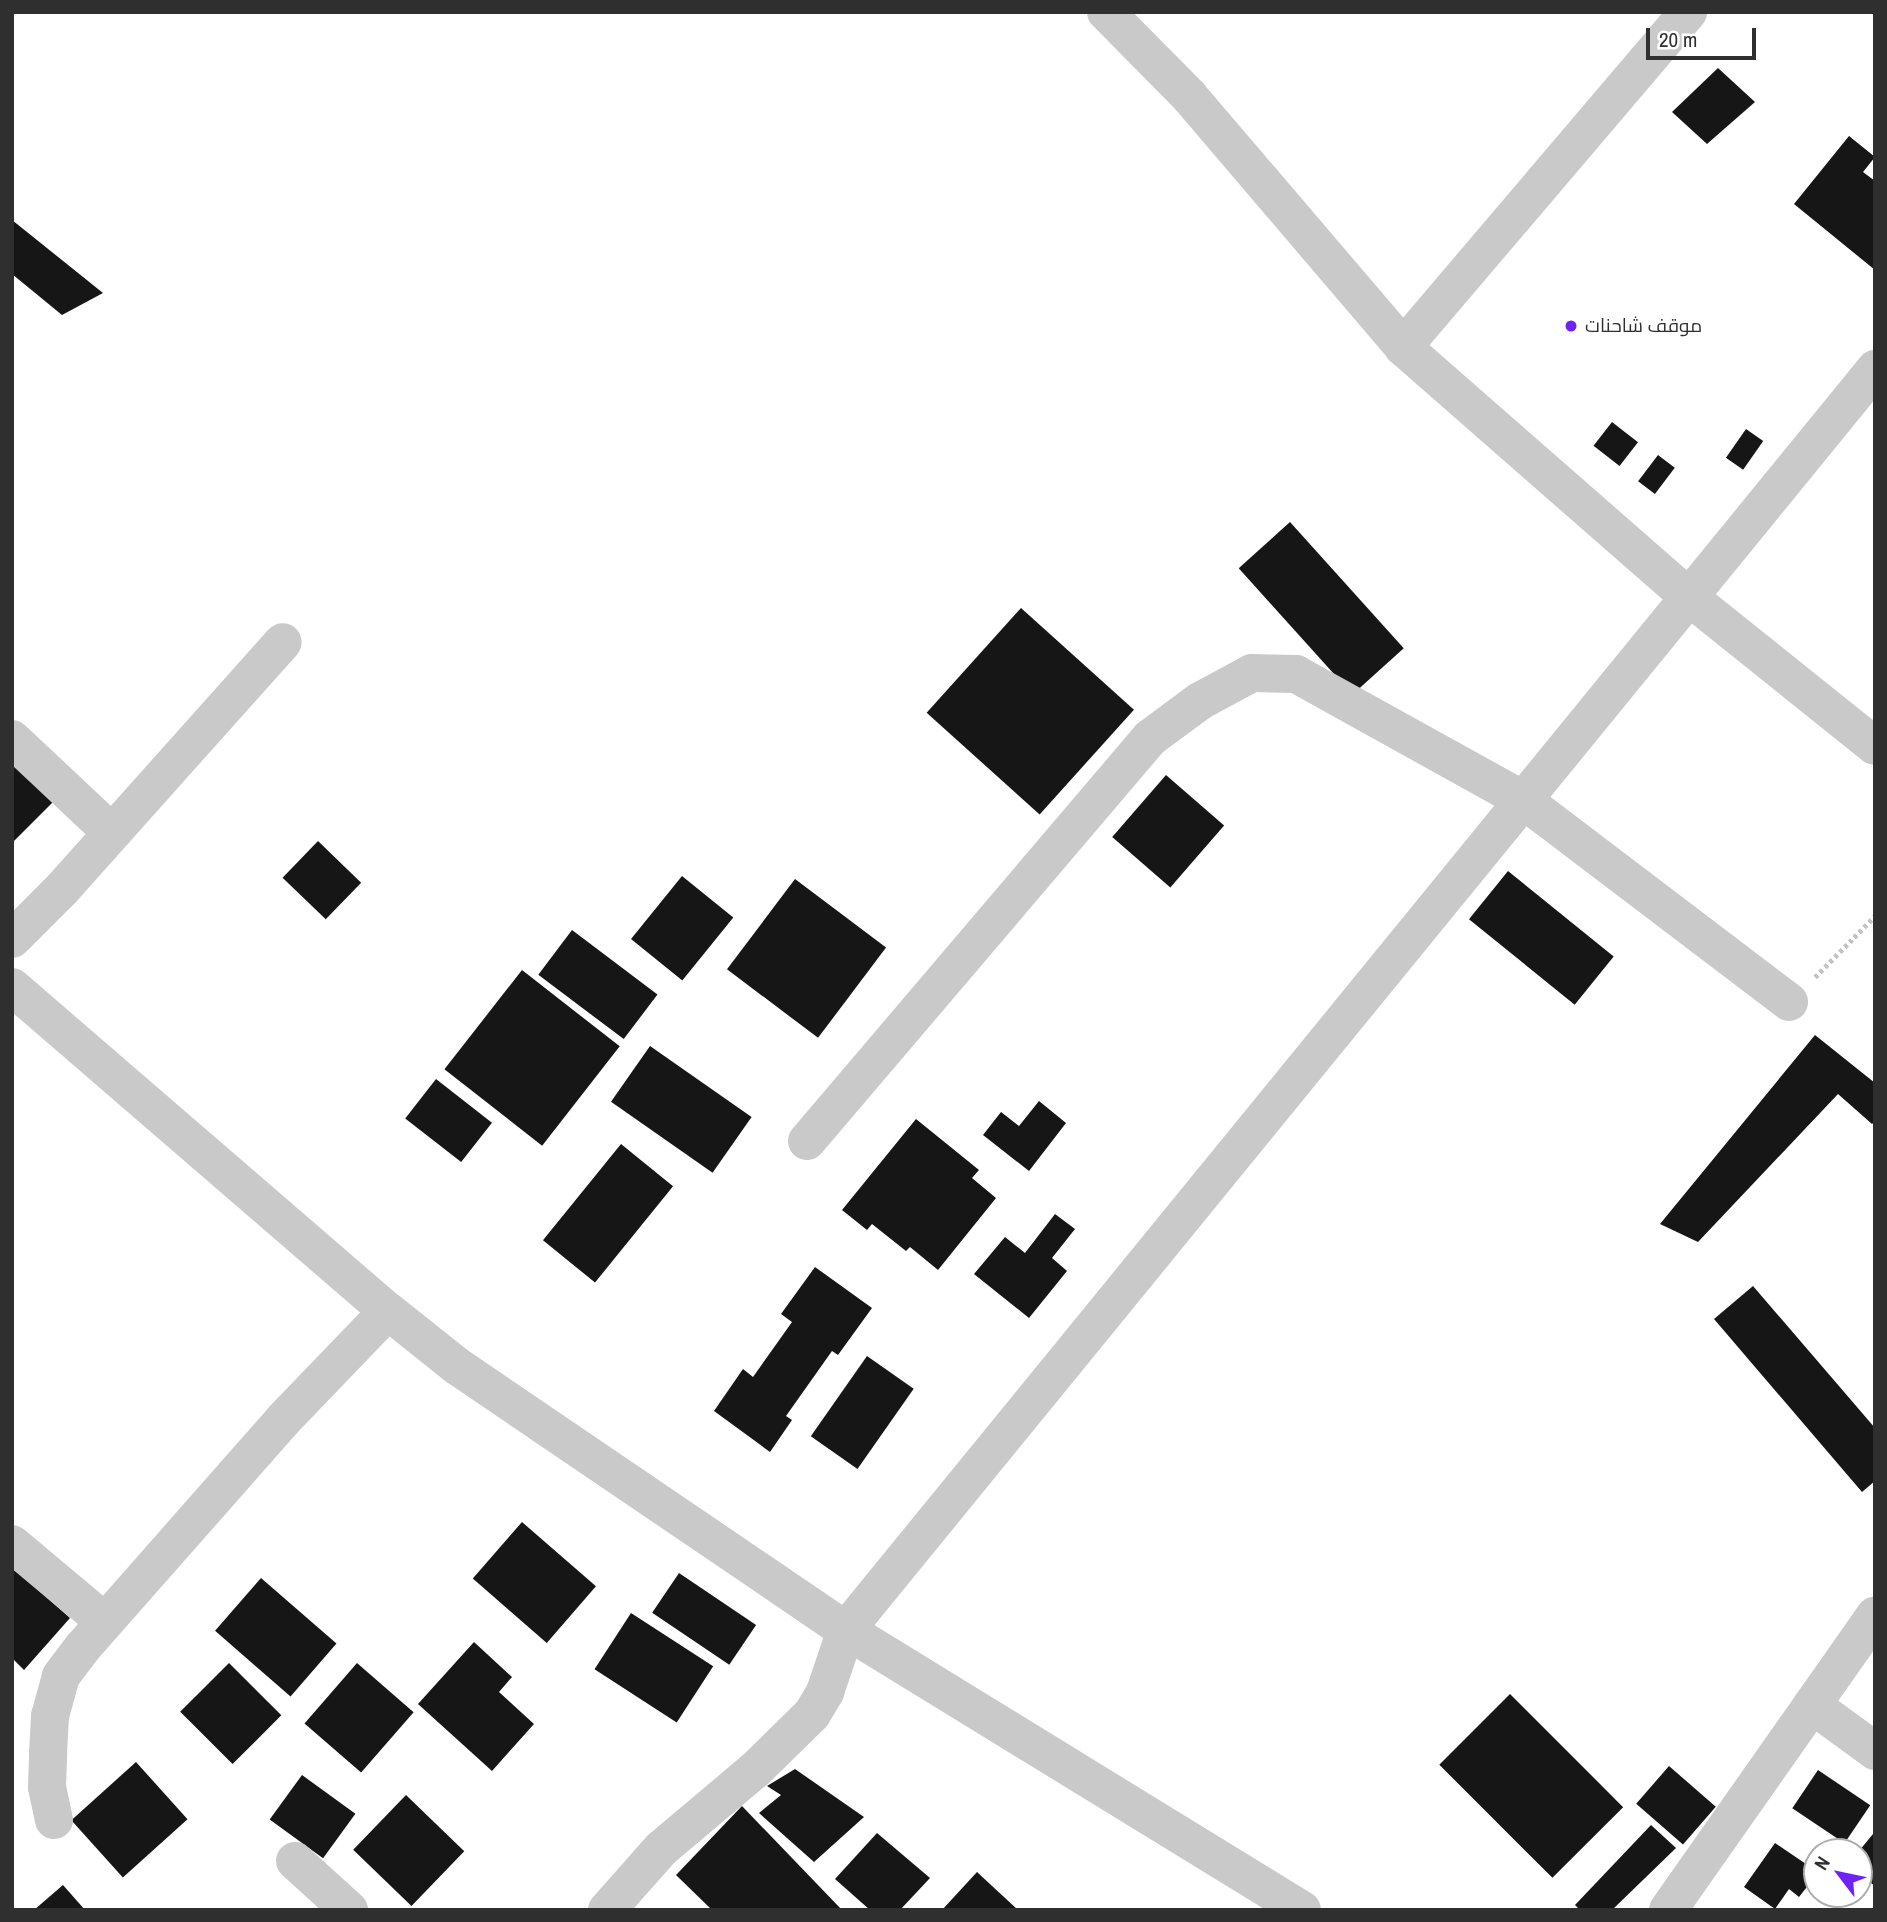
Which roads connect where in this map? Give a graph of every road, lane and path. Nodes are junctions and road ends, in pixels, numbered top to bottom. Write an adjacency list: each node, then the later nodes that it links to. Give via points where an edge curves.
1 (1106, 12): 3 (street, via 1189,96)
2 (1688, 12): 3 (street)
3 (1403, 347): 5 (street)
4 (1872, 379): 5 (street)
5 (1689, 597): 8 (street); 9 (street)
6 (283, 642): 10 (street)
7 (12, 739): 10 (street)
8 (1875, 746)
9 (1523, 800): 14 (street); 15 (street, via 1296,674 1252,673 1200,701 1150,737); 20 (street)
10 (112, 833): 12 (street)
11 (1875, 916): 14 (path)
12 (12, 939)
13 (12, 987): 16 (street)
14 (1789, 1002)
15 (807, 1141)
16 (388, 1311): 19 (street, via 283,1420); 20 (street, via 457,1366)
17 (12, 1544): 19 (street)
18 (1875, 1616): 21 (street)
19 (105, 1622): 23 (street, via 61,1676 50,1716 47,1787)
20 (846, 1630): 25 (street); 27 (street, via 825,1692 812,1714 756,1769 661,1849)
21 (1812, 1705): 22 (street); 28 (street)
22 (1875, 1751)
23 (54, 1820)
24 (295, 1861): 26 (street)
25 (1285, 1905)
26 (349, 1910)
27 (607, 1910)
28 (1668, 1910)

